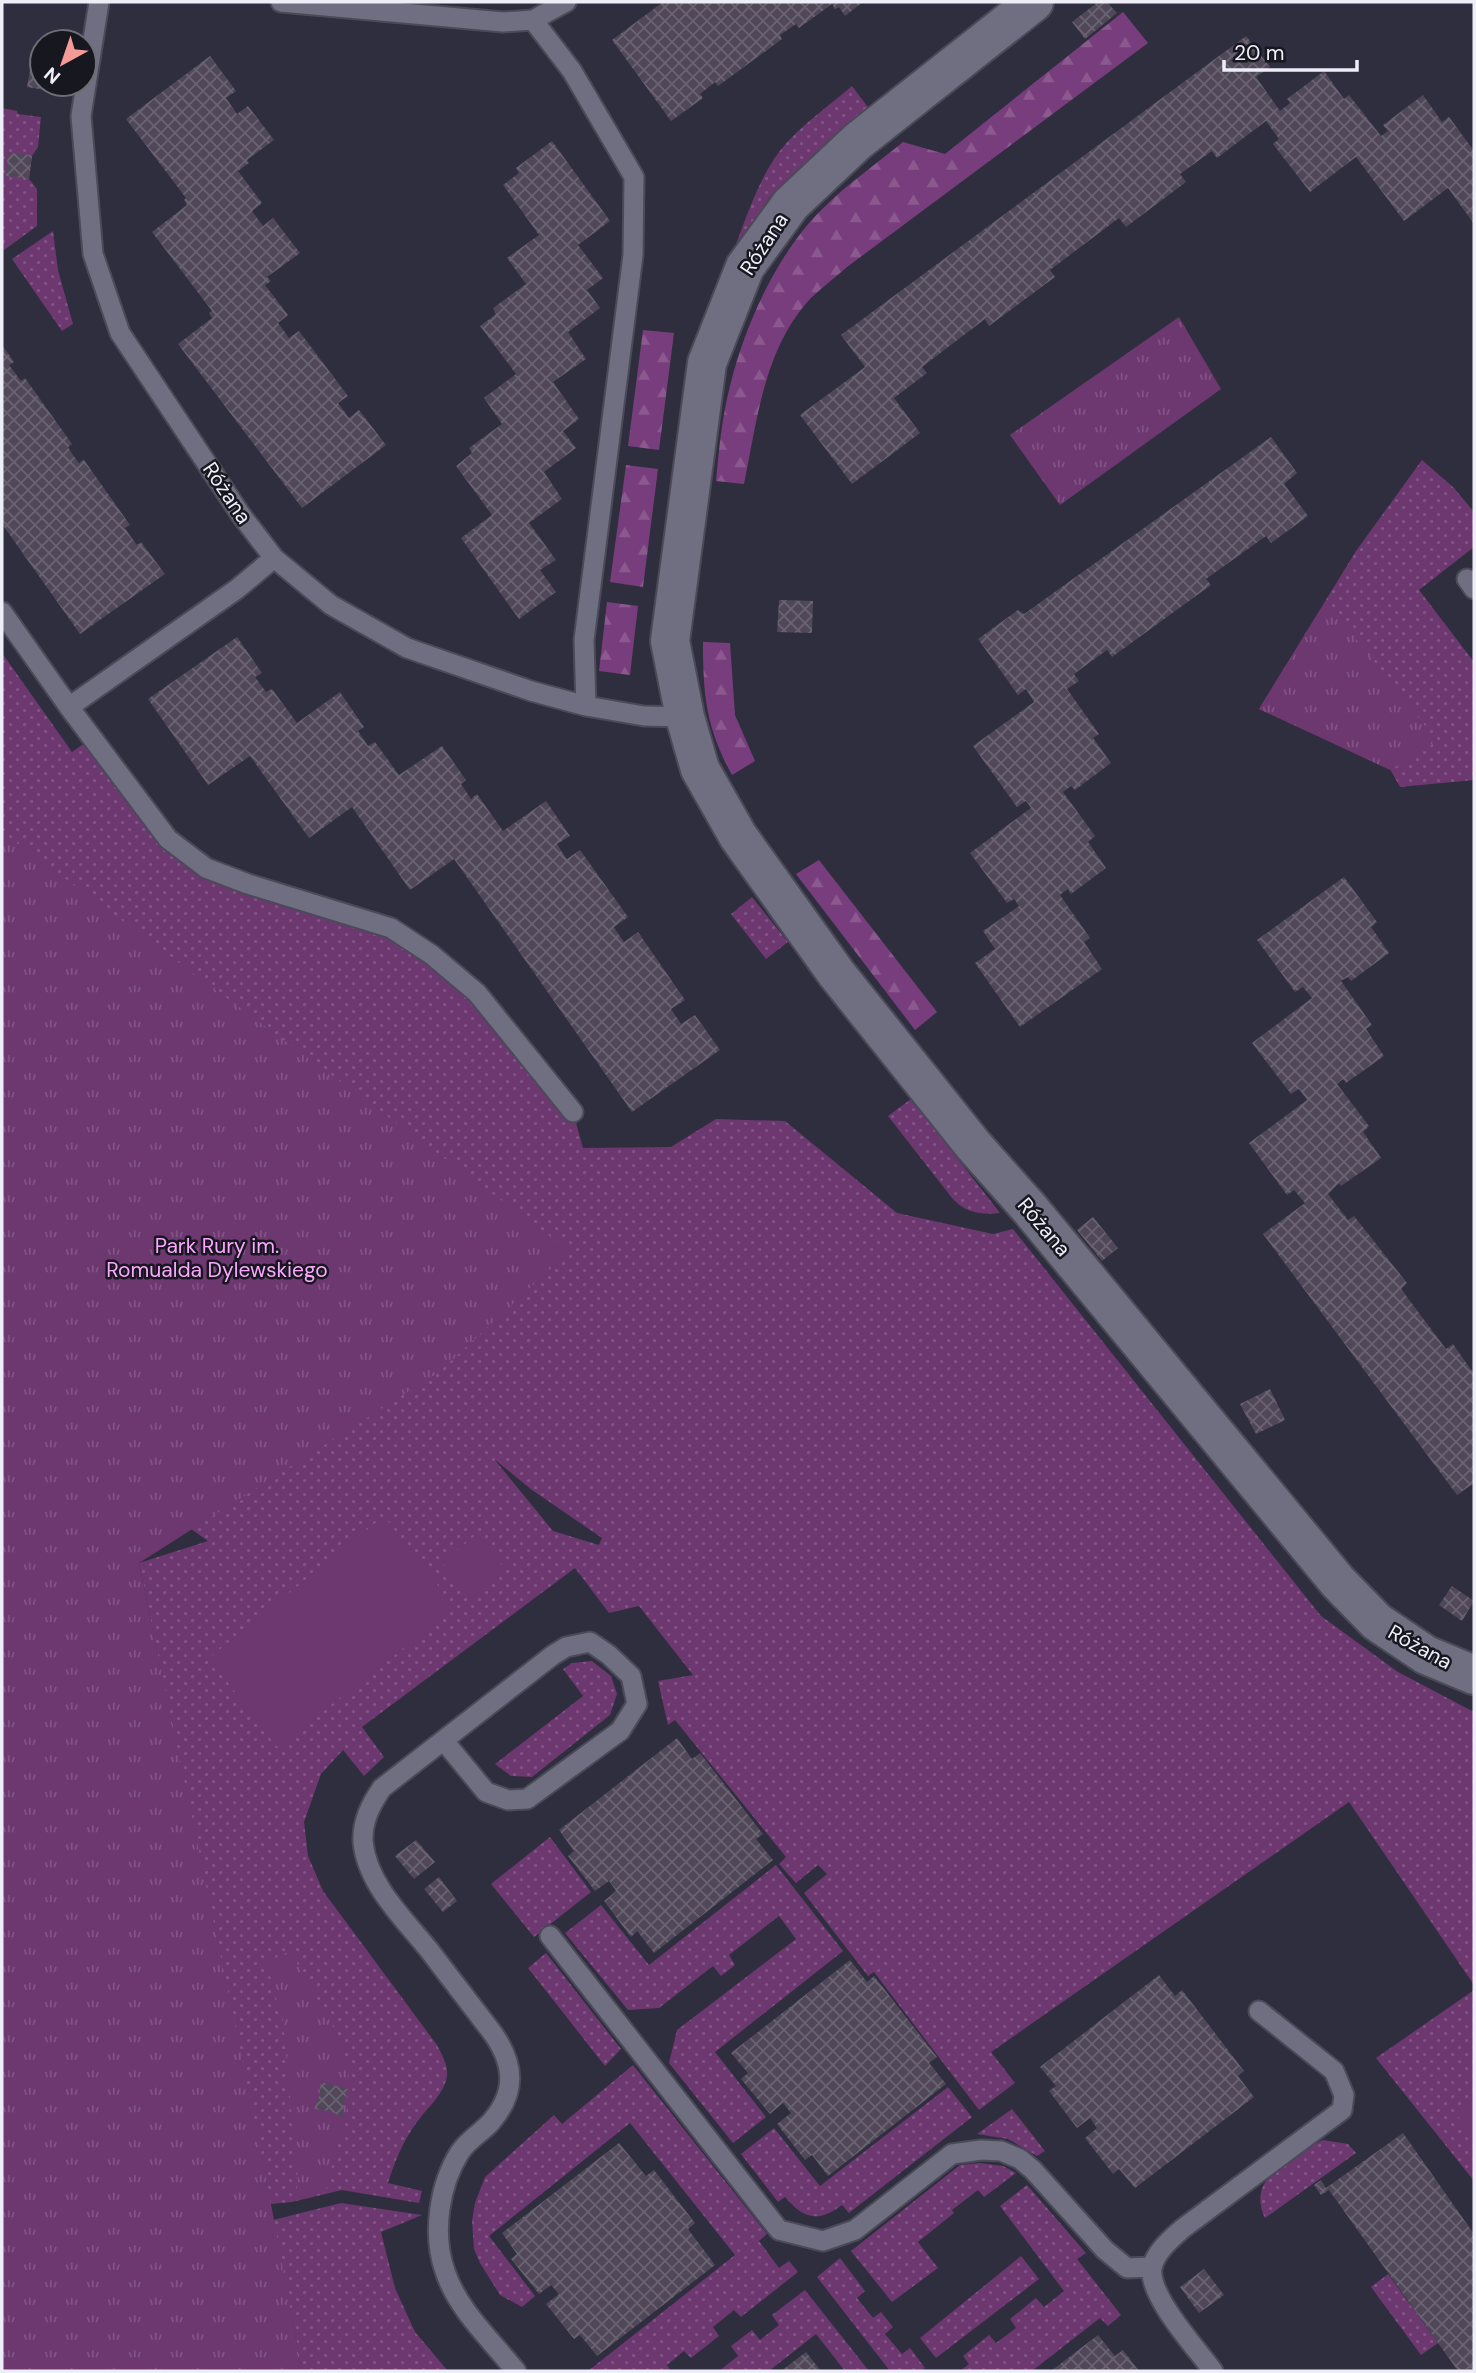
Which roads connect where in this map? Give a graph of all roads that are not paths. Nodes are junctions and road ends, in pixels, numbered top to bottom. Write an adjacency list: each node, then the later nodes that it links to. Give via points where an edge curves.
1 (99, 2): 6 (lane, Różana, via 81,116 93,254 120,333)
2 (281, 2): 5 (lane, via 503,22)
3 (566, 2): 5 (lane)
4 (1034, 2): 10 (street, Różana, via 858,141 791,204 746,267 707,363 670,641)
5 (533, 20): 8 (lane, via 572,71 634,177 633,255 584,640)
6 (274, 558): 8 (lane, Różana, via 331,605 407,648); 9 (lane)
7 (2, 612): 9 (lane)
8 (586, 706): 10 (lane, Różana, via 644,716)
9 (69, 707): 11 (lane, via 168,839 206,868 391,928 432,955 477,993)
10 (685, 717): 12 (street, Różana, via 699,769 738,835 836,973 974,1146 1338,1582 1377,1622 1426,1655)
11 (573, 1112)
12 (1474, 1675)
13 (444, 1741): 13 (lane, via 486,1792 508,1800 527,1799 620,1731 637,1704 631,1676 590,1642 566,1647); 17 (lane, via 382,1788 370,1805 363,1842 369,1866 385,1895 504,2048 510,2066 510,2088 502,2107 462,2149 447,2176 438,2244 456,2296)
14 (550, 1936): 16 (lane, via 779,2230 823,2241 855,2230 952,2154 1001,2151 1033,2170 1127,2268)
15 (1259, 2011): 16 (lane, via 1334,2071 1344,2095 1342,2110 1182,2229 1164,2245)
16 (1152, 2267): 18 (lane, via 1160,2299)
17 (516, 2371)
18 (1213, 2371)

